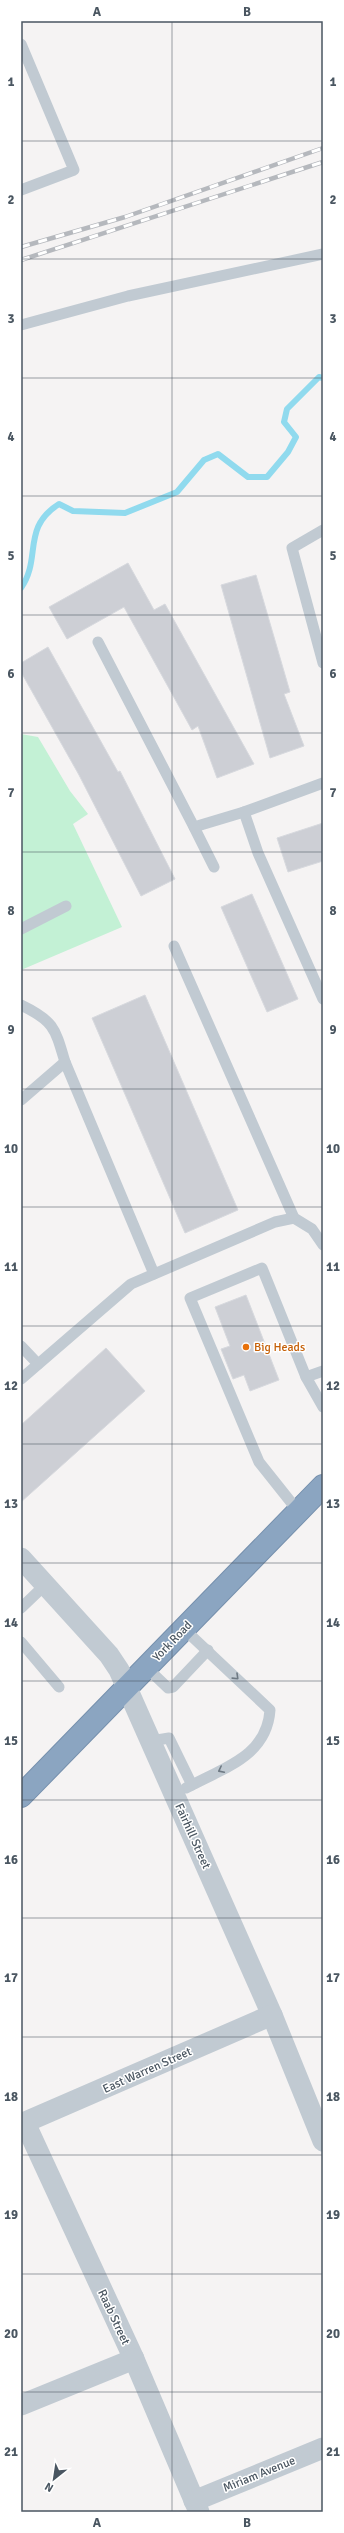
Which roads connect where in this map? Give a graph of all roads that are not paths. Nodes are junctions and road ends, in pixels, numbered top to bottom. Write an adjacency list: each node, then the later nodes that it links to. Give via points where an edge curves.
1 (21, 44): 2 (lane, via 74,170)
2 (21, 190)
3 (323, 254): 4 (lane, via 128,296)
4 (21, 325)
5 (323, 530): 7 (lane, via 292,548)
6 (98, 642): 10 (lane)
7 (323, 664)
8 (323, 783): 9 (lane)
9 (244, 812): 10 (lane); 15 (lane, via 258,853)
10 (194, 827): 11 (lane)
11 (214, 867)
12 (66, 906): 13 (lane)
13 (21, 929)
14 (174, 946): 19 (lane)
15 (323, 999)
16 (21, 1005): 17 (lane, via 48,1021 56,1032)
17 (65, 1062): 18 (lane); 21 (lane)
18 (21, 1100)
19 (294, 1218): 20 (lane, via 312,1229); 21 (lane, via 275,1222)
20 (323, 1245)
21 (154, 1274): 23 (lane, via 131,1284)
22 (21, 1346): 23 (lane)
23 (38, 1364): 26 (lane)
24 (323, 1371): 25 (lane)
25 (306, 1377): 27 (lane); 29 (lane, via 262,1268 190,1298 259,1462)
26 (21, 1379)
27 (323, 1407)
28 (323, 1486): 29 (highway, York Road)
29 (298, 1511): 33 (highway, York Road)
30 (21, 1558): 31 (street, Fairhill Street)
31 (45, 1585): 32 (lane); 38 (street, Fairhill Street, via 109,1655)
32 (21, 1608)
33 (184, 1629): 35 (lane); 36 (highway, York Road)
34 (21, 1642): 37 (lane)
35 (208, 1650): 36 (lane, via 173,1687 168,1688); 39 (lane, one-way to 39, via 270,1710 270,1717 259,1742 248,1756)
36 (147, 1668): 38 (highway, York Road)
37 (59, 1687)
38 (127, 1687): 39 (street, Fairhill Street, via 151,1741); 40 (highway, York Road)
39 (183, 1789): 41 (street, Fairhill Street)
40 (21, 1796)
41 (272, 2015): 42 (street, East Warren Street); 43 (street, Fairhill Street)
42 (23, 2124): 44 (street, Raab Street)
43 (323, 2141)
44 (134, 2359): 45 (street); 47 (street, Raab Street)
45 (21, 2404)
46 (323, 2448): 47 (street, Miriam Avenue)
47 (197, 2506)

